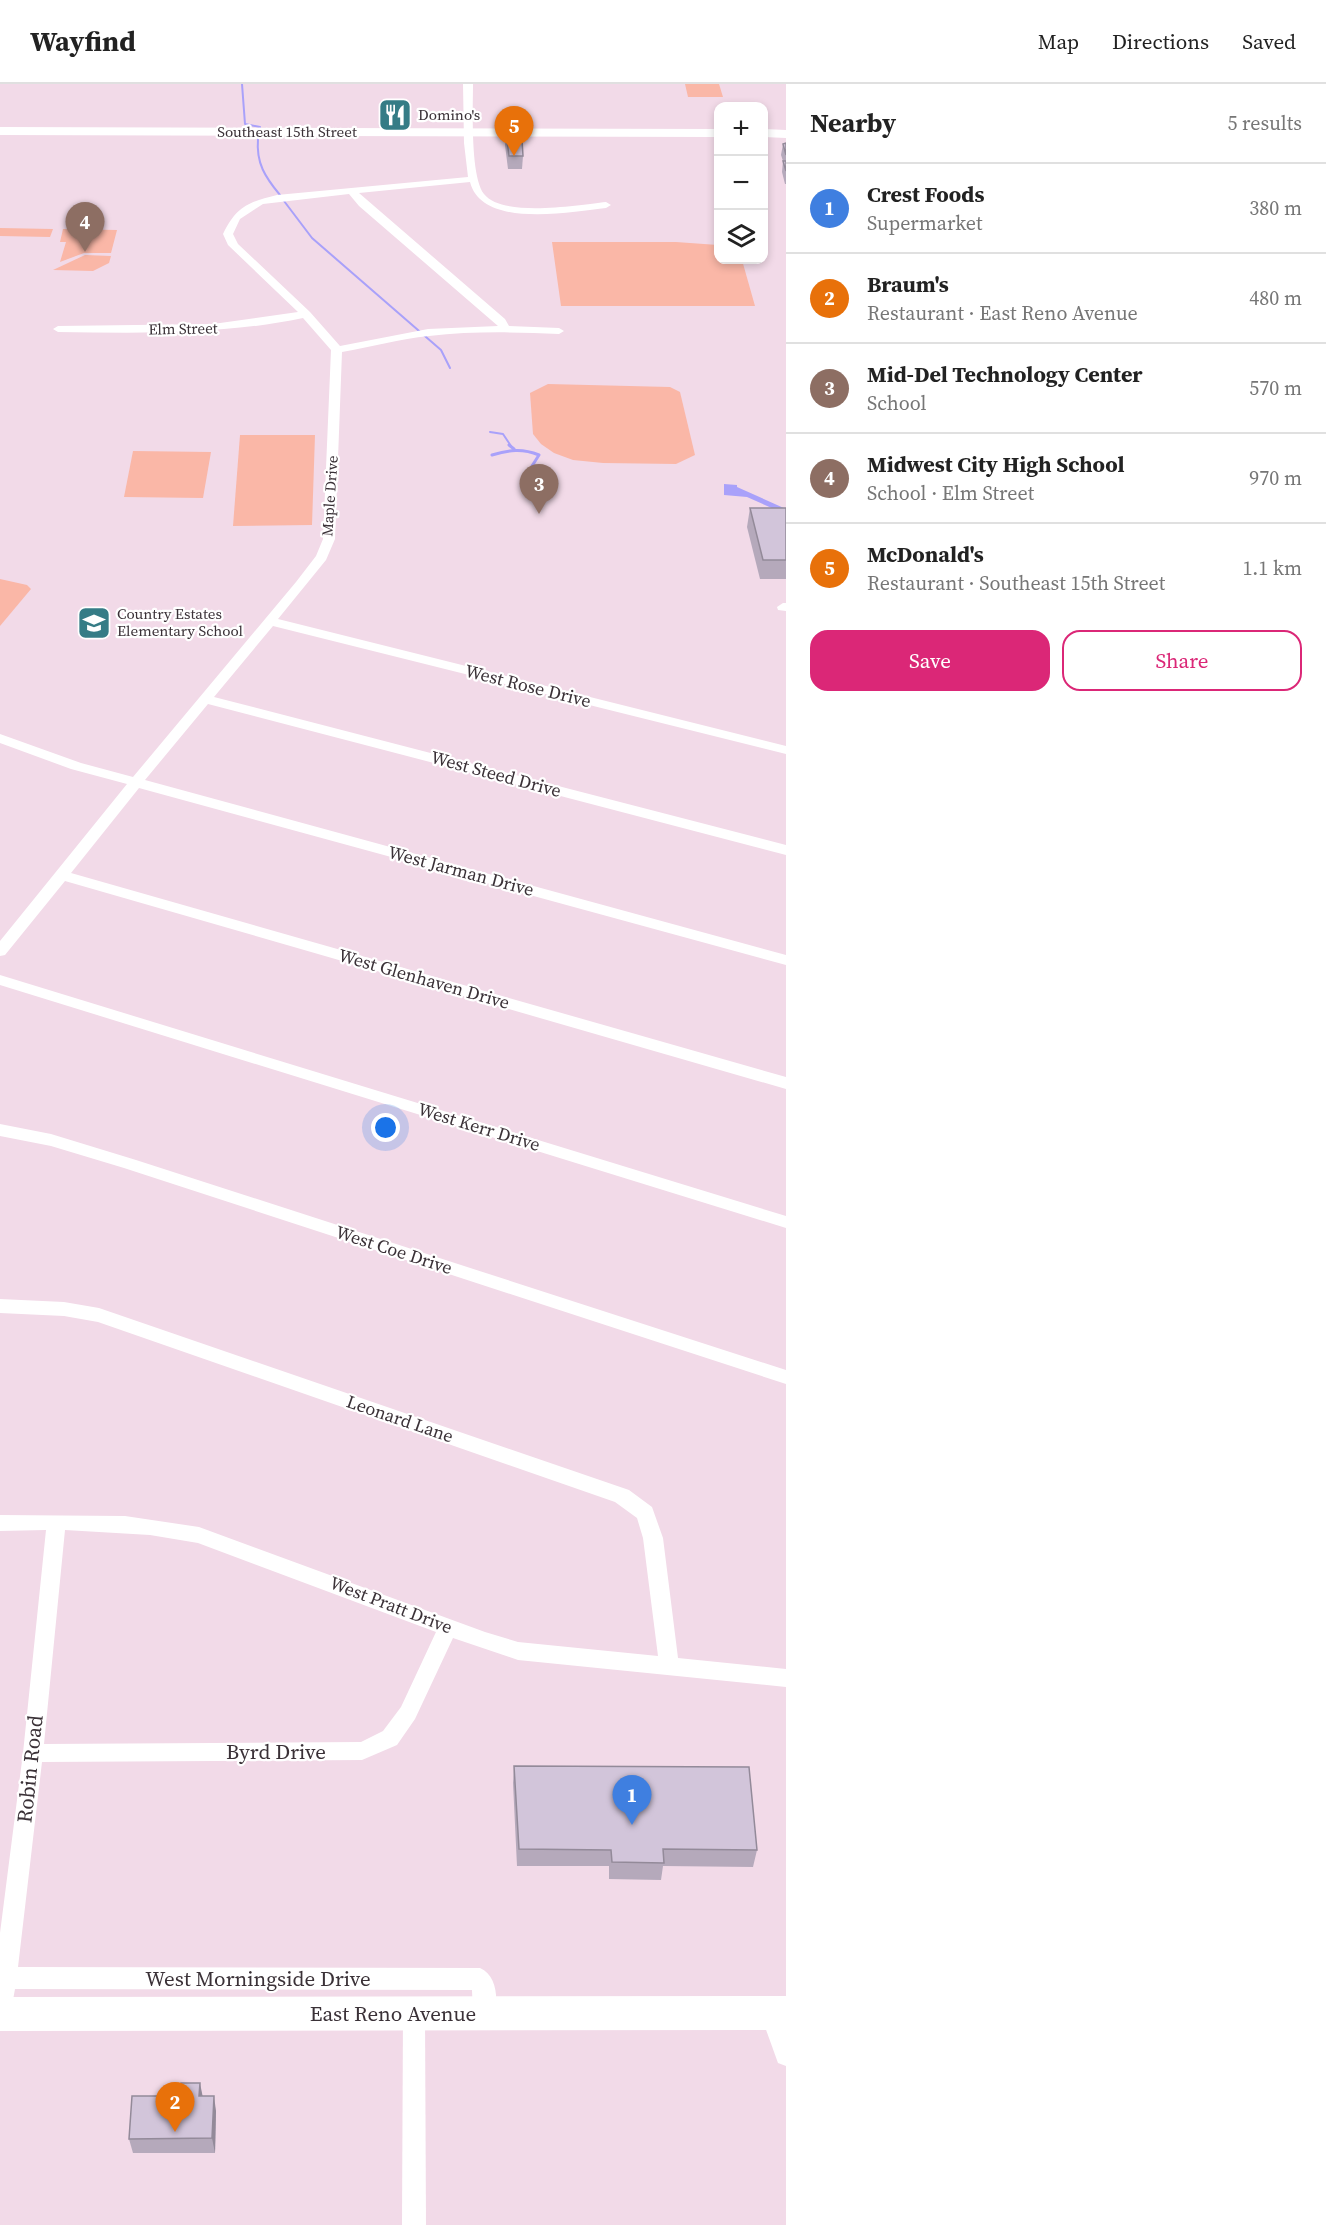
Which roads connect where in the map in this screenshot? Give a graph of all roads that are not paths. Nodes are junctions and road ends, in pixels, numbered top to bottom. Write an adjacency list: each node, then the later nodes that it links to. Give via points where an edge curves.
1 (468, 84): 3 (street)
2 (0, 131): 3 (main road, Southeast 15th Street)
3 (469, 132): 4 (main road, Southeast 15th Street); 7 (street)
4 (714, 133)
5 (768, 134): 6 (main road)
6 (786, 134)
7 (474, 179): 8 (street); 9 (street, via 481,198 501,207 569,210)
8 (351, 190): 10 (street, via 260,202 236,216 230,226 232,245); 11 (street)
9 (606, 205)
10 (306, 314): 12 (street, Elm Street, via 276,322 217,328); 14 (street)
11 (506, 328): 13 (street); 14 (street, via 411,334)
12 (58, 329)
13 (559, 331)
14 (337, 350): 15 (street, Maple Drive, via 328,539 322,557)
15 (270, 621): 16 (street, Maple Drive); 18 (street, West Rose Drive)
16 (206, 699): 19 (street, Maple Drive); 20 (street, West Steed Drive)
17 (0, 738): 19 (street, West Jarman Drive, via 76,766)
18 (786, 750)
19 (136, 782): 21 (street, Maple Drive); 23 (street, West Jarman Drive)
20 (786, 850)
21 (62, 875): 22 (street, Maple Drive); 25 (street, West Glenhaven Drive)
22 (0, 951)
23 (786, 960)
24 (0, 980): 27 (street, West Kerr Drive)
25 (786, 1083)
26 (0, 1130): 29 (street, West Coe Drive, via 51,1140 130,1164)
27 (786, 1222)
28 (0, 1306): 33 (street, Leonard Lane, via 99,1315 622,1496 645,1513 653,1538)
29 (786, 1377)
30 (56, 1522): 31 (street, West Pratt Drive); 32 (street, West Pratt Drive, via 164,1527 199,1535); 35 (street, Robin Road)
31 (0, 1523)
32 (448, 1627): 33 (street, West Pratt Drive, via 518,1651); 35 (street, Byrd Drive, via 408,1713 390,1738 362,1751)
33 (669, 1666): 34 (street, West Pratt Drive)
34 (786, 1678)
35 (33, 1753): 36 (street, Robin Road)
36 (3, 1978): 38 (street, Robin Road); 40 (street, West Morningside Drive, via 480,1979)
37 (779, 2013): 40 (main road, East Reno Avenue); 41 (street)
38 (1, 2014): 39 (main road, East Reno Avenue)
39 (414, 2014): 40 (main road, East Reno Avenue); 42 (street)
40 (483, 2014)
41 (786, 2055)
42 (414, 2225)

